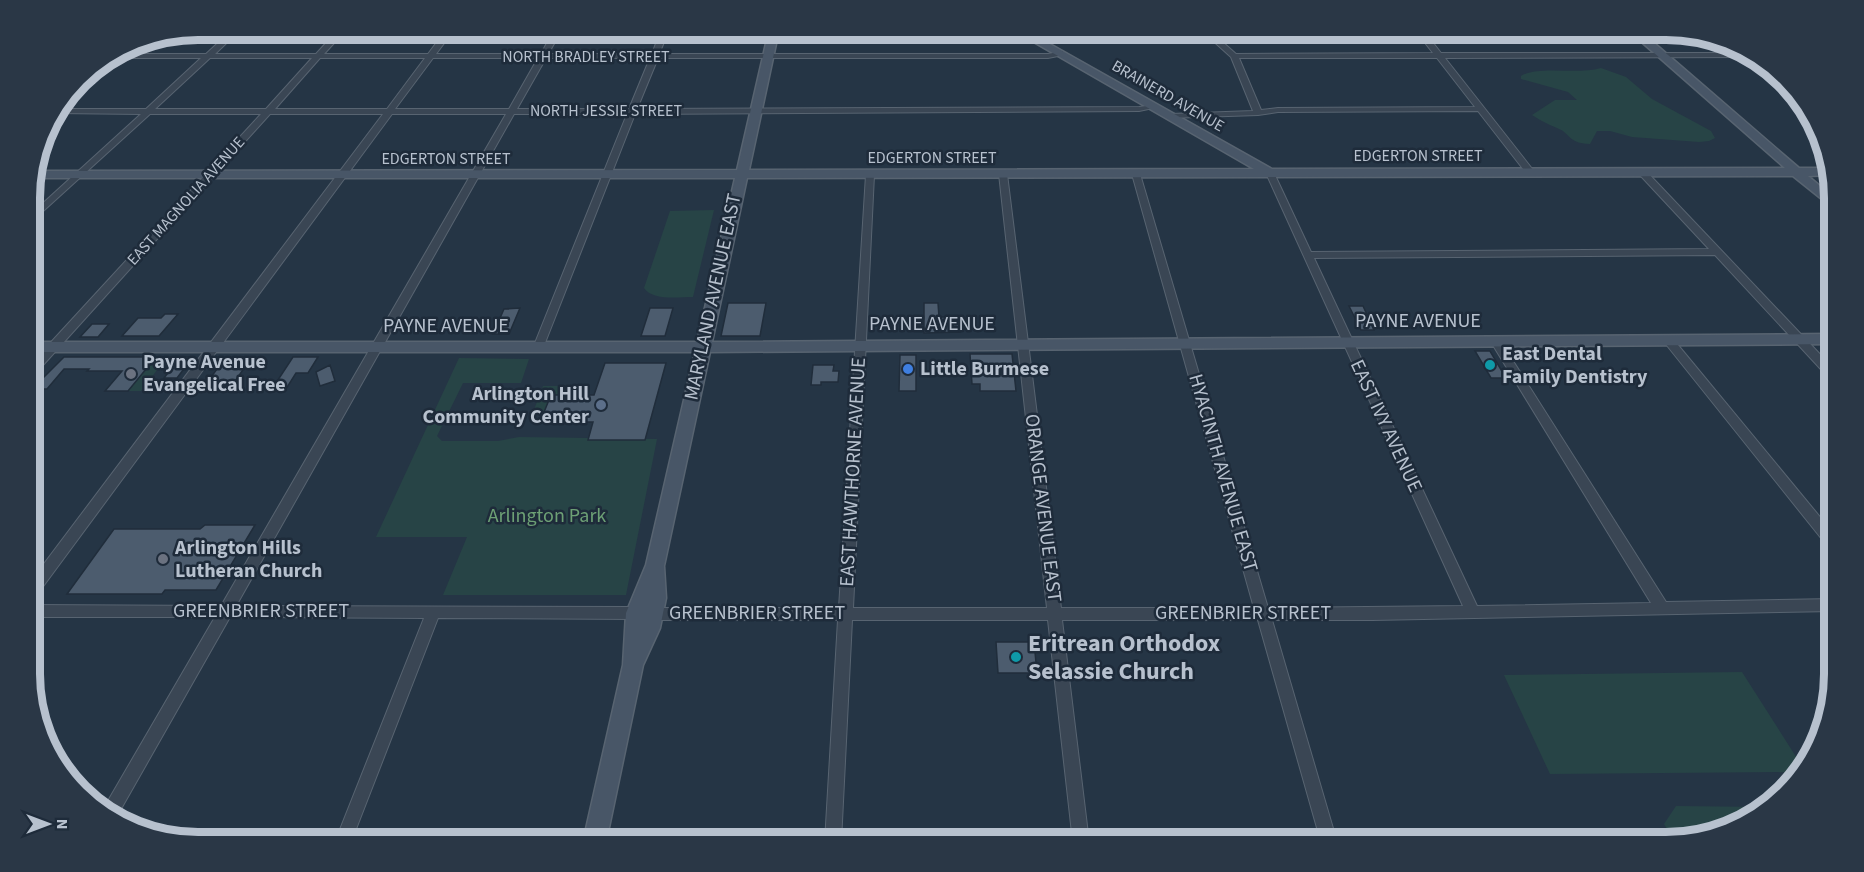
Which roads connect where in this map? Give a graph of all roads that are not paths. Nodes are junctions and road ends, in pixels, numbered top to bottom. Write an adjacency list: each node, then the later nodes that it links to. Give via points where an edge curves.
1 (225, 41): 17 (street)
2 (332, 41): 18 (street, EAST MAGNOLIA AVENUE)
3 (441, 41): 19 (street)
4 (551, 41): 20 (street)
5 (660, 41): 21 (street)
6 (772, 41): 22 (street, MARYLAND AVENUE EAST)
7 (1037, 41): 11 (street, BRAINERD AVENUE)
8 (1217, 41): 15 (street)
9 (1428, 41): 16 (street)
10 (1645, 41): 12 (street)
11 (1060, 54): 22 (street, NORTH BRADLEY STREET); 23 (street, BRAINERD AVENUE)
12 (1661, 55): 13 (street); 16 (street); 36 (street)
13 (1730, 55)
14 (132, 56): 17 (street, NORTH BRADLEY STREET)
15 (1234, 56): 16 (street); 32 (street)
16 (1441, 56): 24 (street)
17 (208, 57): 18 (street, NORTH BRADLEY STREET); 26 (street)
18 (318, 57): 19 (street, NORTH BRADLEY STREET); 27 (street, EAST MAGNOLIA AVENUE)
19 (429, 57): 20 (street, NORTH BRADLEY STREET); 30 (street)
20 (542, 57): 21 (street, NORTH BRADLEY STREET); 28 (street)
21 (654, 57): 22 (street, NORTH BRADLEY STREET); 29 (street)
22 (768, 57): 31 (street, MARYLAND AVENUE EAST)
23 (1154, 107): 31 (street, NORTH JESSIE STREET); 33 (street, BRAINERD AVENUE)
24 (1481, 109): 32 (street); 34 (street)
25 (68, 111): 26 (street, NORTH JESSIE STREET)
26 (150, 111): 27 (street, NORTH JESSIE STREET); 42 (street)
27 (268, 111): 30 (street, NORTH JESSIE STREET); 43 (street, EAST MAGNOLIA AVENUE)
28 (511, 111): 29 (street, NORTH JESSIE STREET); 30 (street, NORTH JESSIE STREET); 48 (street)
29 (632, 111): 31 (street, NORTH JESSIE STREET); 44 (street)
30 (390, 112): 47 (street)
31 (754, 112): 45 (street, MARYLAND AVENUE EAST)
32 (1258, 113): 33 (street)
33 (1171, 117): 38 (street, BRAINERD AVENUE)
34 (1530, 172): 35 (street, EDGERTON STREET); 38 (street, EDGERTON STREET)
35 (1642, 172): 36 (street, EDGERTON STREET); 51 (street)
36 (1796, 172): 37 (street, EDGERTON STREET); 49 (street)
37 (1821, 172)
38 (1270, 173): 40 (street, EDGERTON STREET); 52 (street, EAST IVY AVENUE)
39 (1003, 174): 40 (street, EDGERTON STREET); 46 (street, EDGERTON STREET); 59 (street, ORANGE AVENUE EAST)
40 (1136, 174): 58 (street, HYACINTH AVENUE EAST)
41 (43, 175): 42 (street, EDGERTON STREET)
42 (78, 175): 43 (street, EDGERTON STREET); 50 (street)
43 (210, 175): 47 (street, EDGERTON STREET); 65 (street, EAST MAGNOLIA AVENUE)
44 (607, 175): 45 (street, EDGERTON STREET); 48 (street, EDGERTON STREET); 66 (street)
45 (740, 175): 46 (street, EDGERTON STREET); 62 (street, MARYLAND AVENUE EAST)
46 (870, 175): 63 (street, EAST HAWTHORNE AVENUE)
47 (342, 176): 48 (street, EDGERTON STREET); 60 (street)
48 (473, 176): 61 (street)
49 (1824, 196)
50 (41, 209)
51 (1717, 252): 52 (street); 54 (street)
52 (1307, 255): 56 (street, EAST IVY AVENUE)
53 (1824, 339): 54 (street, PAYNE AVENUE)
54 (1800, 340): 55 (street, PAYNE AVENUE); 68 (street)
55 (1669, 341): 57 (street, PAYNE AVENUE); 69 (street)
56 (1348, 342): 57 (street, PAYNE AVENUE); 58 (street, PAYNE AVENUE); 78 (street, EAST IVY AVENUE)
57 (1496, 342): 72 (street)
58 (1185, 344): 59 (street, PAYNE AVENUE); 80 (street, HYACINTH AVENUE EAST)
59 (1022, 345): 63 (street, PAYNE AVENUE); 77 (street, ORANGE AVENUE EAST)
60 (214, 346): 61 (street, PAYNE AVENUE); 65 (street, PAYNE AVENUE); 70 (street)
61 (377, 346): 66 (street, PAYNE AVENUE); 74 (street)
62 (702, 346): 63 (street, PAYNE AVENUE); 66 (street, PAYNE AVENUE); 79 (street, MARYLAND AVENUE EAST, via 655,565 656,598)
63 (860, 346): 76 (street, EAST HAWTHORNE AVENUE)
64 (41, 347): 65 (street, PAYNE AVENUE)
65 (53, 347): 67 (street, EAST MAGNOLIA AVENUE)
66 (538, 348)
67 (41, 360)
68 (1824, 365)
69 (1824, 532)
70 (41, 579)
71 (1824, 605): 72 (street, GREENBRIER STREET)
72 (1662, 608): 78 (street, GREENBRIER STREET)
73 (41, 611): 74 (street, GREENBRIER STREET)
74 (225, 611): 75 (street, GREENBRIER STREET); 81 (street)
75 (433, 612): 79 (street, GREENBRIER STREET); 84 (street)
76 (846, 612): 77 (street, GREENBRIER STREET); 79 (street, GREENBRIER STREET); 86 (street, EAST HAWTHORNE AVENUE)
77 (1056, 612): 80 (street, GREENBRIER STREET); 82 (street, ORANGE AVENUE EAST)
78 (1473, 612): 80 (street, GREENBRIER STREET)
79 (644, 614): 85 (street, MARYLAND AVENUE EAST, via 650,628 633,665)
80 (1264, 614): 83 (street, HYACINTH AVENUE EAST)
81 (114, 806)
82 (1080, 831)
83 (1326, 831)
84 (347, 832)
85 (596, 832)
86 (834, 832)

